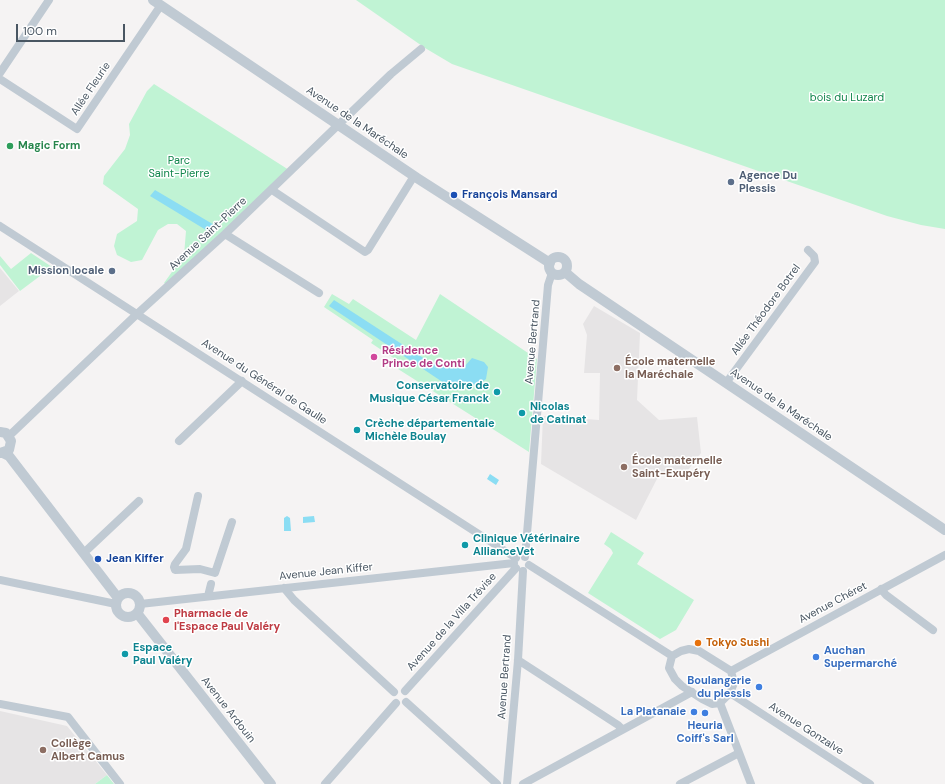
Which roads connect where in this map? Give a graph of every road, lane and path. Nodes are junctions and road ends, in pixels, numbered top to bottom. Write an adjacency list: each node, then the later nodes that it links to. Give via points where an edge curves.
1 (49, 0): 4 (street)
2 (157, 3): 5 (street, Allée Fleurie, via 77,129); 6 (street, Avenue de la Maréchale)
3 (421, 48): 6 (street, Avenue Saint-Pierre)
4 (0, 73)
5 (0, 79)
6 (338, 124): 7 (street, Avenue de la Maréchale); 8 (street, Avenue Saint-Pierre)
7 (414, 176): 8 (street, via 365,252); 12 (street, Avenue de la Maréchale)
8 (272, 190): 10 (street, Avenue Saint-Pierre)
9 (0, 226): 15 (street, Avenue du Général de Gaulle)
10 (225, 234): 14 (street); 15 (street, Avenue Saint-Pierre)
11 (808, 250): 17 (street, Allée Théodore Botrel, via 814,256 815,262)
12 (551, 268): 13 (street, via 558,275); 13 (street, via 555,258 563,258 568,264); 27 (street, Avenue Bertrand)
13 (565, 272): 17 (street, Avenue de la Maréchale)
14 (319, 293)
15 (137, 314): 16 (street, Avenue du Général de Gaulle); 18 (street, Avenue Saint-Pierre)
16 (242, 381): 19 (street); 28 (street, Avenue du Général de Gaulle)
17 (726, 383): 24 (street, Avenue de la Maréchale)
18 (4, 434): 20 (street, via 11,441)
19 (179, 441)
20 (4, 451): 25 (street, via 15,456); 34 (street)
21 (198, 496): 23 (street, via 186,549 175,564 175,570 200,569 215,573)
22 (139, 501): 25 (street)
23 (232, 522)
24 (945, 530)
25 (88, 549): 34 (street)
26 (945, 555): 32 (street, Avenue Chéret)
27 (527, 561): 28 (street, Avenue de la Villa Trévise); 28 (street, Avenue Jean Kiffer, via 520,556); 37 (street)
28 (517, 565): 31 (street, Avenue Jean Kiffer); 38 (street, Avenue Bertrand); 40 (street, Avenue de la Villa Trévise)
29 (0, 580): 34 (street)
30 (212, 584): 33 (street)
31 (284, 588): 33 (street, Avenue Jean Kiffer); 41 (street)
32 (881, 589): 36 (street, via 886,596); 39 (street, Avenue Chéret)
33 (208, 596): 35 (street, Avenue Jean Kiffer)
34 (119, 599): 35 (street, via 134,594); 35 (street, via 118,611 124,616 131,616)
35 (138, 608): 51 (street, Avenue Ardouin)
36 (933, 630)
37 (672, 656): 39 (street, via 689,649 699,651); 42 (street, via 669,668 679,683)
38 (518, 660): 48 (street); 54 (street, Avenue Bertrand)
39 (731, 671): 43 (street, via 734,683)
40 (405, 691): 41 (street, via 398,689); 44 (street, via 408,698)
41 (394, 692): 45 (street, via 393,699)
42 (692, 692): 46 (street, via 712,704); 48 (street)
43 (730, 693): 46 (street); 58 (street, Avenue Gonzalve)
44 (406, 702): 45 (street); 53 (street)
45 (396, 703): 52 (street)
46 (720, 703): 49 (street)
47 (0, 704): 50 (street, via 68,717)
48 (622, 729): 55 (street)
49 (739, 753): 56 (street); 57 (street)
50 (120, 784)
51 (271, 784)
52 (325, 784)
53 (497, 784)
54 (507, 784)
55 (523, 784)
56 (680, 784)
57 (751, 784)
58 (870, 784)

